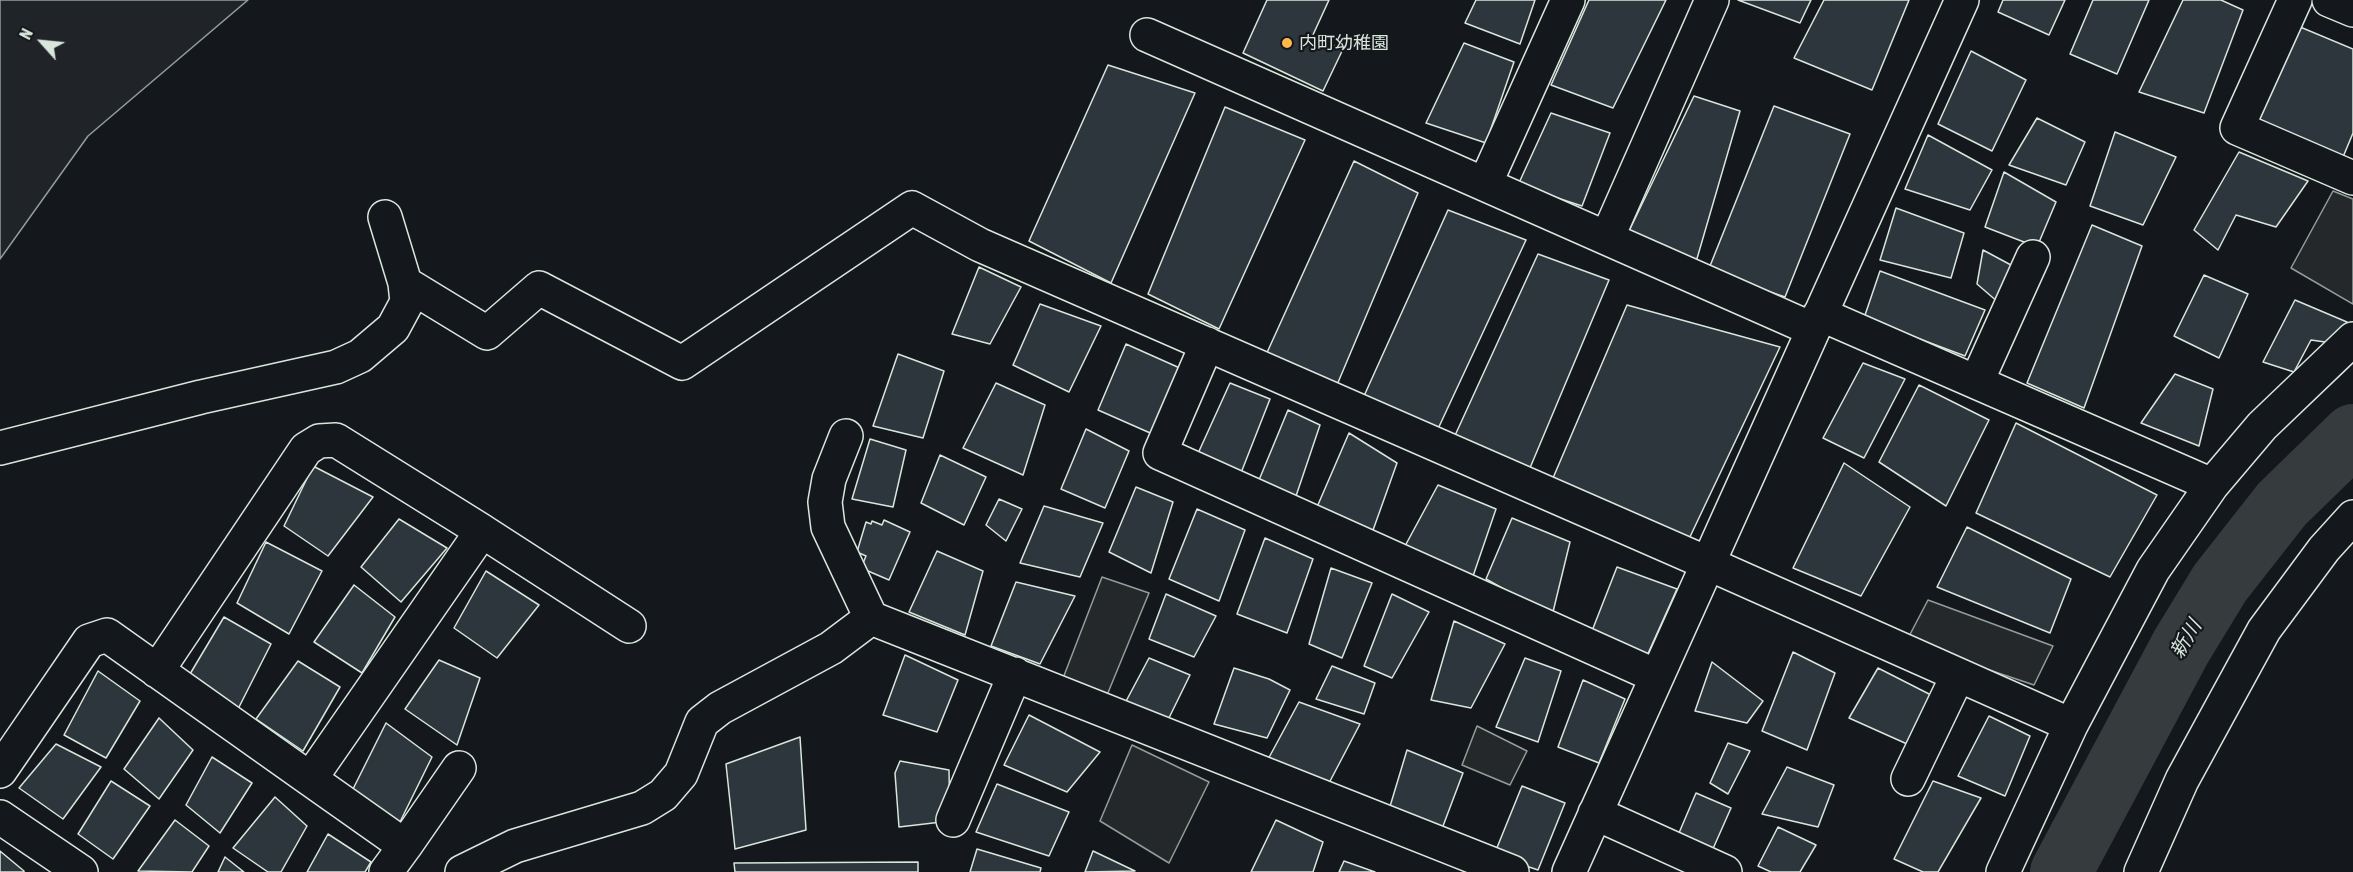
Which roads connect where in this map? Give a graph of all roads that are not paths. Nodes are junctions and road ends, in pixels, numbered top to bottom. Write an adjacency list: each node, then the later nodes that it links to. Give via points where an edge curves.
1 (1568, 0): 9 (street)
2 (1713, 0): 11 (street)
3 (1962, 0): 14 (street)
4 (2295, 0): 8 (street, via 2237,128)
5 (2329, 0): 6 (street)
6 (2353, 10)
7 (1147, 35): 9 (street)
8 (2353, 178)
9 (1485, 184): 11 (street)
10 (385, 217): 13 (street)
11 (1607, 238): 14 (street)
12 (2033, 257): 17 (street)
13 (405, 283): 16 (street, via 487,333 539,288 682,363 912,208 980,245); 19 (street, via 407,302 393,328 360,356 336,367)
14 (1816, 321): 17 (street); 23 (street)
15 (2353, 339): 20 (street, via 2262,426)
16 (1207, 344): 23 (street); 29 (street, via 1160,453)
17 (1977, 381): 20 (street)
18 (846, 436): 24 (street, via 829,479 825,502 828,527)
19 (0, 448)
20 (2211, 485): 30 (street, via 2154,570)
21 (2353, 517): 46 (street, via 2264,630 2182,780)
22 (482, 531): 25 (street); 26 (street, via 336,440 319,441 306,449); 33 (street)
23 (1707, 563): 28 (street); 29 (street)
24 (871, 618): 27 (street); 41 (street, via 831,648 720,708 702,722 681,774 663,795 642,808 515,846)
25 (629, 626)
26 (157, 671): 32 (street, via 107,635 89,641); 33 (street)
27 (1015, 674): 37 (street); 42 (street)
28 (1958, 675): 30 (street); 34 (street)
29 (1656, 676): 35 (street)
30 (2071, 725): 45 (street)
31 (459, 768): 38 (street)
32 (0, 771)
33 (310, 779): 38 (street)
34 (1908, 779)
35 (1595, 813): 43 (street); 44 (street)
36 (0, 817): 39 (street)
37 (953, 820)
38 (405, 846): 40 (street)
39 (81, 872)
40 (386, 872)
41 (462, 872)
42 (1512, 872)
43 (1569, 872)
44 (1725, 872)
45 (2003, 872)
46 (2141, 872)

